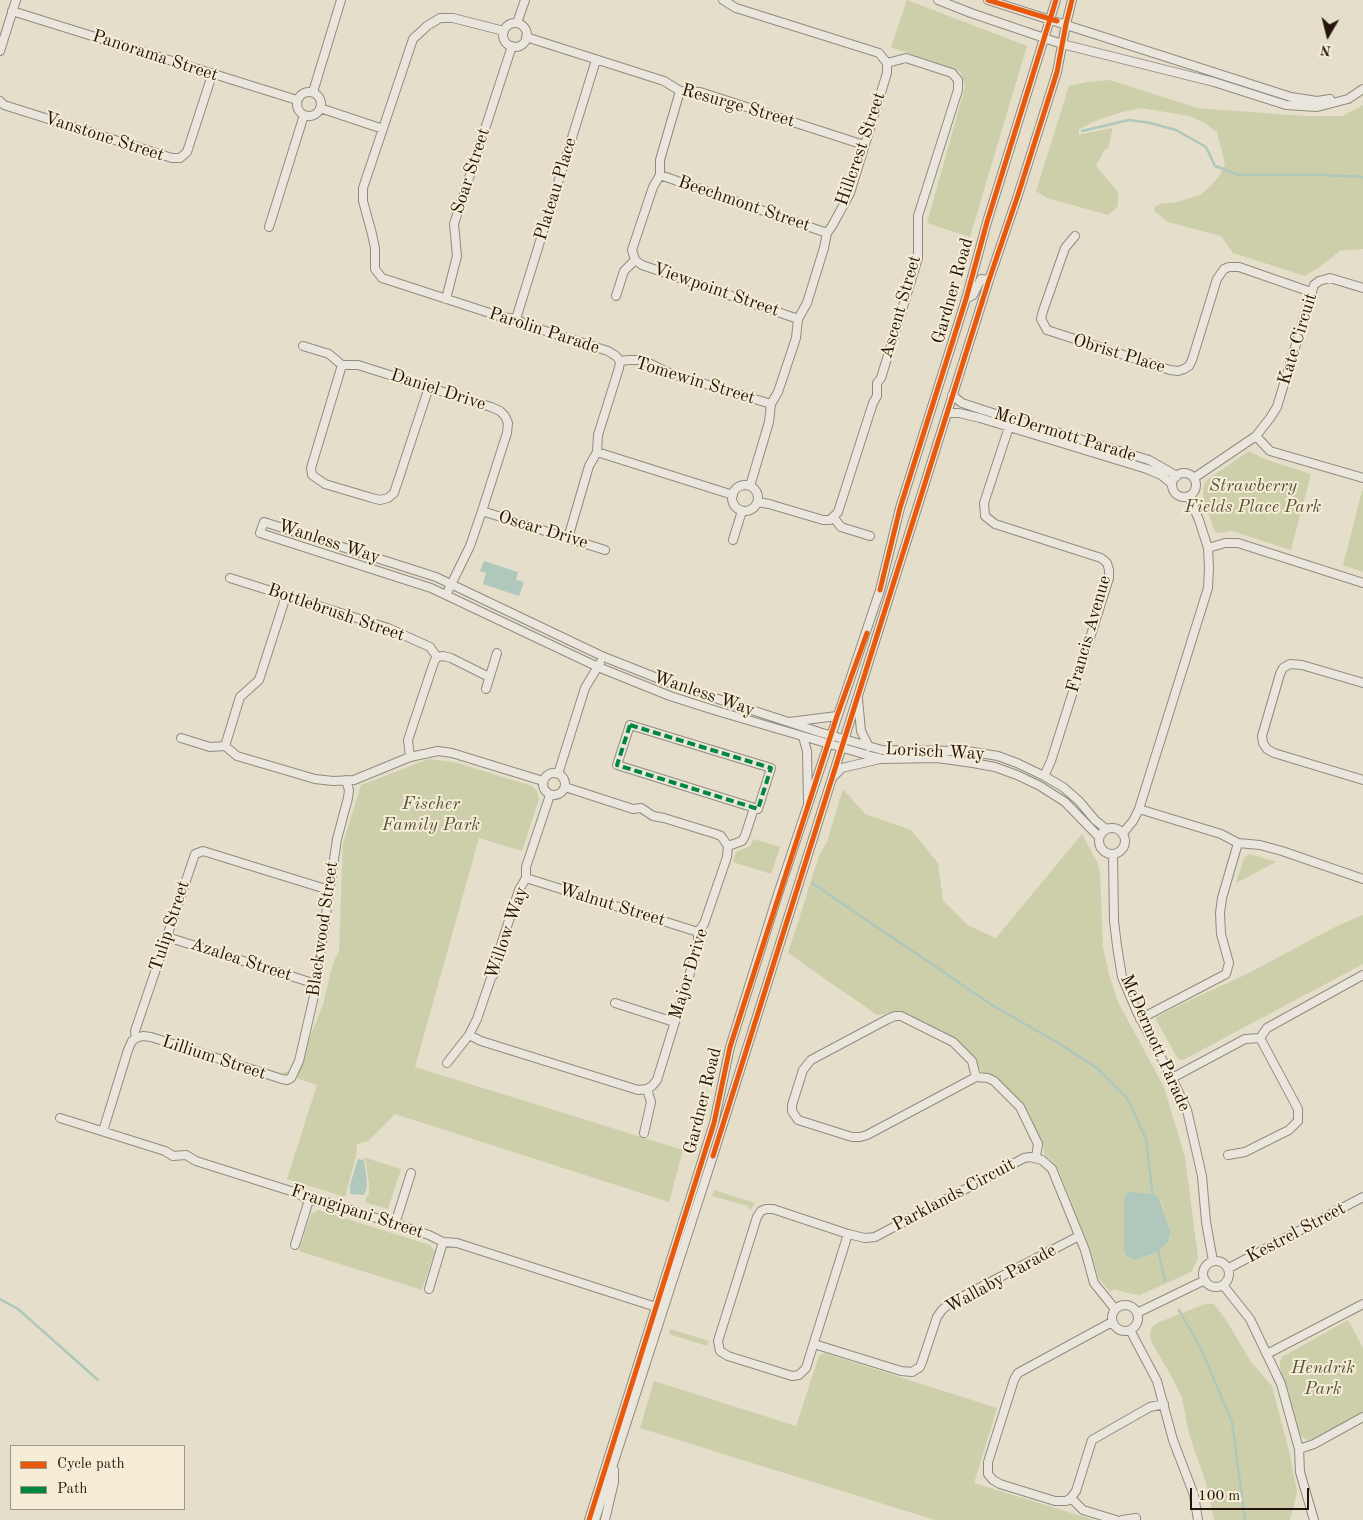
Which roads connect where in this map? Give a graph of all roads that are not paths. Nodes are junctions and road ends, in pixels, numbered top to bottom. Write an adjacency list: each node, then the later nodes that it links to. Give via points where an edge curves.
1 (16, 0): 9 (street)
2 (341, 0): 26 (street)
3 (525, 0): 11 (street)
4 (724, 0): 20 (street, via 736,8 879,53)
5 (938, 0): 15 (street)
6 (988, 0): 10 (street)
7 (1056, 0): 10 (street, Gardner Road)
8 (1072, 0): 12 (street, Gardner Road)
9 (12, 11): 18 (street); 22 (street, Panorama Street)
10 (1050, 19): 12 (street); 15 (street, Gardner Road)
11 (518, 23): 13 (street, via 509,24); 14 (street)
12 (1066, 24): 16 (street, Gardner Road); 21 (street)
13 (504, 31): 17 (street, via 505,42); 31 (street, via 453,18 440,18 427,26 413,39)
14 (526, 38): 17 (street, via 521,44); 19 (street, Resurge Street)
15 (1044, 38): 16 (street); 43 (street, Gardner Road)
16 (1062, 44): 23 (street); 38 (street, Gardner Road, via 1058,72)
17 (512, 46): 42 (street, Soar Street, via 454,224 457,256)
18 (0, 51)
19 (596, 60): 25 (street, Resurge Street, via 664,81); 45 (street, Plateau Place)
20 (887, 63): 32 (street, Hillcrest Street, via 887,73); 66 (street, Ascent Street, via 906,58 952,73 958,80 958,90 918,216 918,258 877,383 878,396 873,402)
21 (1217, 73): 23 (street); 24 (street, via 1299,99 1317,101)
22 (212, 75): 27 (street, Panorama Street); 28 (street, Vanstone Street, via 187,152 180,158 4,105)
23 (1214, 82): 24 (street, via 1286,104 1317,107 1348,99)
24 (1362, 90)
25 (680, 91): 32 (street, Resurge Street, via 700,92); 33 (street, Viewpoint Street, via 660,160)
26 (313, 92): 27 (street, via 301,94); 29 (street, via 320,98)
27 (297, 100): 30 (street, via 298,109)
28 (0, 101)
29 (320, 108): 30 (street, via 314,115); 31 (street)
30 (304, 115): 34 (street)
31 (383, 129): 42 (street, Parolin Parade, via 363,188 363,206 375,248 376,272 382,278)
32 (864, 145): 35 (street, Hillcrest Street, via 850,193)
33 (660, 175): 35 (street, Beechmont Street); 37 (street, Viewpoint Street, via 632,250)
34 (269, 227)
35 (827, 233): 44 (street, Hillcrest Street, via 807,303)
36 (1075, 236): 40 (street, Obrist Place, via 1065,248 1043,311 1041,319 1047,330 1170,370 1178,371 1189,366 1224,269 1239,267)
37 (635, 260): 41 (street, Viewpoint Street, via 624,271); 44 (street, Viewpoint Street)
38 (988, 280): 43 (street, via 981,279 973,295); 50 (street, Gardner Road)
39 (1363, 288): 40 (street, Kate Circuit, via 1330,278 1319,281)
40 (1312, 292): 54 (street, Kate Circuit, via 1277,407)
41 (616, 296)
42 (446, 299): 45 (street, Parolin Parade, via 502,318)
43 (966, 299): 85 (street, Gardner Road, via 900,508 875,607)
44 (798, 318): 51 (street, Hillcrest Street, via 796,338)
45 (516, 319): 47 (street, Parolin Parade, via 608,351)
46 (303, 346): 48 (street, Daniel Drive, via 329,354)
47 (620, 361): 51 (street, Tomewin Street, via 639,360 669,373); 55 (street, Parolin Parade, via 598,435)
48 (342, 365): 49 (street, Daniel Drive, via 358,364); 49 (street, via 311,468 312,475 325,484 372,498 380,500 394,493)
49 (428, 387): 64 (street, Daniel Drive, via 491,407 505,416 507,433)
50 (952, 395): 52 (street, Gardner Road); 56 (street, McDermott Parade, via 962,403 983,410 1149,460)
51 (771, 404): 60 (street, Hillcrest Street, via 769,422)
52 (947, 413): 53 (street, McDermott Parade, via 959,413); 84 (street, Gardner Road)
53 (1009, 427): 59 (street, McDermott Parade, via 1147,469); 97 (street, Francis Avenue, via 984,503 985,516 995,524 1101,558 1110,570)
54 (1256, 436): 57 (street, Kate Circuit); 58 (street, via 1270,451)
55 (597, 452): 61 (street); 68 (street, Parolin Parade, via 589,466)
56 (1177, 476): 57 (street, via 1185,474); 59 (street)
57 (1194, 478): 62 (street, via 1195,490)
58 (1363, 478)
59 (1172, 484): 62 (street, via 1177,495)
60 (750, 486): 61 (street, via 738,487); 63 (street, via 757,492)
61 (733, 495): 65 (street, via 733,504)
62 (1189, 497): 70 (street)
63 (758, 502): 65 (street, via 752,509); 66 (street, via 824,520)
64 (482, 511): 68 (street, Oscar Drive); 74 (street, Daniel Drive)
65 (742, 511): 69 (street)
66 (834, 518): 67 (street, via 841,527)
67 (870, 536)
68 (568, 538): 71 (street, Oscar Drive)
69 (733, 540)
70 (1208, 548): 73 (street, via 1238,543); 106 (street, via 1208,588)
71 (605, 550)
72 (230, 578): 76 (street, Bottlebrush Street)
73 (1363, 583)
74 (452, 584): 75 (street, Daniel Drive); 75 (street, Wanless Way, via 264,522 260,532); 79 (street, Wanless Way)
75 (446, 595): 80 (street, Wanless Way)
76 (286, 596): 78 (street, Bottlebrush Street, via 388,628 430,647); 92 (street, via 259,680 240,697)
77 (497, 653): 81 (street)
78 (438, 657): 81 (street, via 451,658); 94 (street, via 408,740)
79 (604, 657): 80 (street); 86 (street, Wanless Way, via 675,685)
80 (598, 667): 88 (street, Wanless Way, via 670,696); 96 (street, via 585,688)
81 (490, 677): 83 (street)
82 (1363, 682): 100 (street, via 1290,664 1280,674 1262,736 1267,749 1274,753)
83 (486, 689)
84 (858, 695): 91 (street, Gardner Road); 93 (street, Gardner Road, via 861,731)
85 (837, 716): 86 (street); 87 (street, Gardner Road)
86 (787, 722): 87 (street, Wanless Way)
87 (831, 736): 90 (street, Gardner Road); 91 (street, Lorisch Way)
88 (803, 737): 90 (street, Wanless Way); 104 (street, via 807,751)
89 (181, 738): 92 (street, via 210,747)
90 (828, 744): 91 (street, Lorisch Way); 104 (street, Gardner Road)
91 (843, 744): 93 (street, Lorisch Way); 95 (street, Lorisch Way); 98 (street, Gardner Road)
92 (225, 746): 99 (street, via 237,756 315,779)
93 (869, 747): 97 (street, Lorisch Way, via 983,753 1017,762)
94 (410, 757): 99 (street, via 354,780); 101 (street, via 438,751 452,753)
95 (882, 759): 98 (street, Lorisch Way, via 842,768); 109 (street, Lorisch Way, via 937,758 974,762 1017,774 1065,802)
96 (558, 774): 101 (street, via 551,774); 102 (street, via 565,781)
97 (1044, 776): 107 (street, Lorisch Way, via 1063,787)
98 (832, 778): 160 (street, Gardner Road)
99 (346, 780): 115 (street, Blackwood Street, via 348,798 336,838)
100 (1363, 780)
101 (543, 781): 103 (street, via 543,788)
102 (565, 787): 103 (street, via 559,795); 111 (street, via 716,834)
103 (550, 795): 113 (street, Willow Way, via 526,867)
104 (808, 807): 150 (street, Gardner Road, via 733,1038 714,1123)
105 (754, 808): 105 (street, via 618,765 630,724 771,768 758,809); 111 (street, via 742,841)
106 (1139, 809): 108 (street); 110 (street, via 1221,834)
107 (1106, 829): 108 (street, via 1113,828); 109 (street)
108 (1123, 834): 112 (street, via 1123,846)
109 (1099, 836): 112 (street, via 1101,849)
110 (1238, 843): 114 (street, via 1282,851); 121 (street, via 1220,913 1221,934 1229,958 1226,974)
111 (728, 846): 116 (street, Major Drive, via 704,924)
112 (1112, 854): 121 (street, McDermott Parade, via 1122,977)
113 (526, 878): 116 (street, Walnut Street); 123 (street, Willow Way, via 495,956 495,974)
114 (1363, 879)
115 (329, 890): 117 (street, Tulip Street, via 203,851 195,854 191,861); 119 (street, Blackwood Street)
116 (698, 932): 122 (street, Major Drive, via 698,947)
117 (167, 937): 119 (street, Azalea Street); 124 (street, Tulip Street, via 135,1031)
118 (1363, 975): 125 (street, via 1267,1028)
119 (316, 984): 128 (street, Blackwood Street, via 299,1061)
120 (615, 1003): 122 (street)
121 (1140, 1019): 129 (street, McDermott Parade)
122 (674, 1022): 130 (street, Major Drive, via 657,1080)
123 (469, 1035): 126 (street, Willow Way); 130 (street, via 638,1090)
124 (136, 1038): 128 (street, Lillium Street, via 151,1037 282,1080); 132 (street, Tulip Street, via 128,1050)
125 (1260, 1038): 129 (street, via 1245,1039); 134 (street, via 1298,1109 1298,1121 1289,1130 1245,1152)
126 (447, 1063)
127 (976, 1077): 127 (street, via 972,1061 953,1042 907,1018 895,1016 811,1060 803,1070 792,1112 798,1120 860,1137); 135 (street, via 994,1082 1020,1107 1038,1144)
128 (291, 1078)
129 (1172, 1078): 144 (street, McDermott Parade, via 1187,1110 1198,1153)
130 (647, 1089): 133 (street, via 651,1110)
131 (60, 1118): 132 (street, Frangipani Street)
132 (103, 1132): 138 (street, Frangipani Street, via 173,1156 186,1155)
133 (644, 1133)
134 (1228, 1155)
135 (1036, 1157): 140 (street, Parklands Circuit, via 1024,1158 874,1237); 141 (street, Parklands Circuit, via 1052,1169)
136 (411, 1173): 139 (street)
137 (1363, 1197): 145 (street, Kestrel Street)
138 (309, 1200): 139 (street, Frangipani Street, via 326,1202); 143 (street)
139 (395, 1224): 142 (street, Frangipani Street)
140 (848, 1234): 155 (street, Parklands Circuit); 155 (street, Parklands Circuit, via 773,1209 761,1211 718,1341 724,1354 795,1376 804,1372)
141 (1079, 1236): 151 (street, Parklands Circuit, via 1094,1283); 155 (street, Wallaby Parade, via 942,1310 920,1367 912,1372)
142 (443, 1242): 148 (street); 150 (street, Frangipani Street, via 457,1243)
143 (295, 1245)
144 (1213, 1261): 145 (street, via 1224,1263); 146 (street, via 1203,1270)
145 (1229, 1268): 147 (street, via 1228,1280)
146 (1205, 1280): 147 (street, via 1213,1287); 152 (street)
147 (1223, 1285): 156 (street, via 1250,1319)
148 (429, 1289)
149 (1363, 1304): 156 (street)
150 (656, 1307): 163 (street, Gardner Road)
151 (1116, 1309): 152 (street, via 1127,1305); 153 (street)
152 (1137, 1313): 154 (street, via 1138,1321)
153 (1112, 1322): 154 (street, via 1121,1331); 161 (street, via 1018,1373 988,1462 988,1474 1000,1484 1060,1502)
154 (1130, 1330): 157 (street, via 1157,1381)
155 (814, 1344)
156 (1267, 1354): 159 (street, via 1281,1384)
157 (1164, 1404): 161 (street, via 1150,1407 1092,1440); 168 (street, via 1173,1440 1194,1495)
158 (1363, 1417): 159 (street, via 1314,1444)
159 (1299, 1448): 169 (street, via 1300,1472)
160 (614, 1460): 164 (street, Gardner Road); 165 (street, via 614,1482)
161 (1071, 1498): 166 (street, via 1083,1510)
162 (1136, 1518): 167 (street)
163 (589, 1520)
164 (595, 1520)
165 (605, 1520)
166 (1116, 1520)
167 (1122, 1520)
168 (1198, 1520)
169 (1314, 1520)

